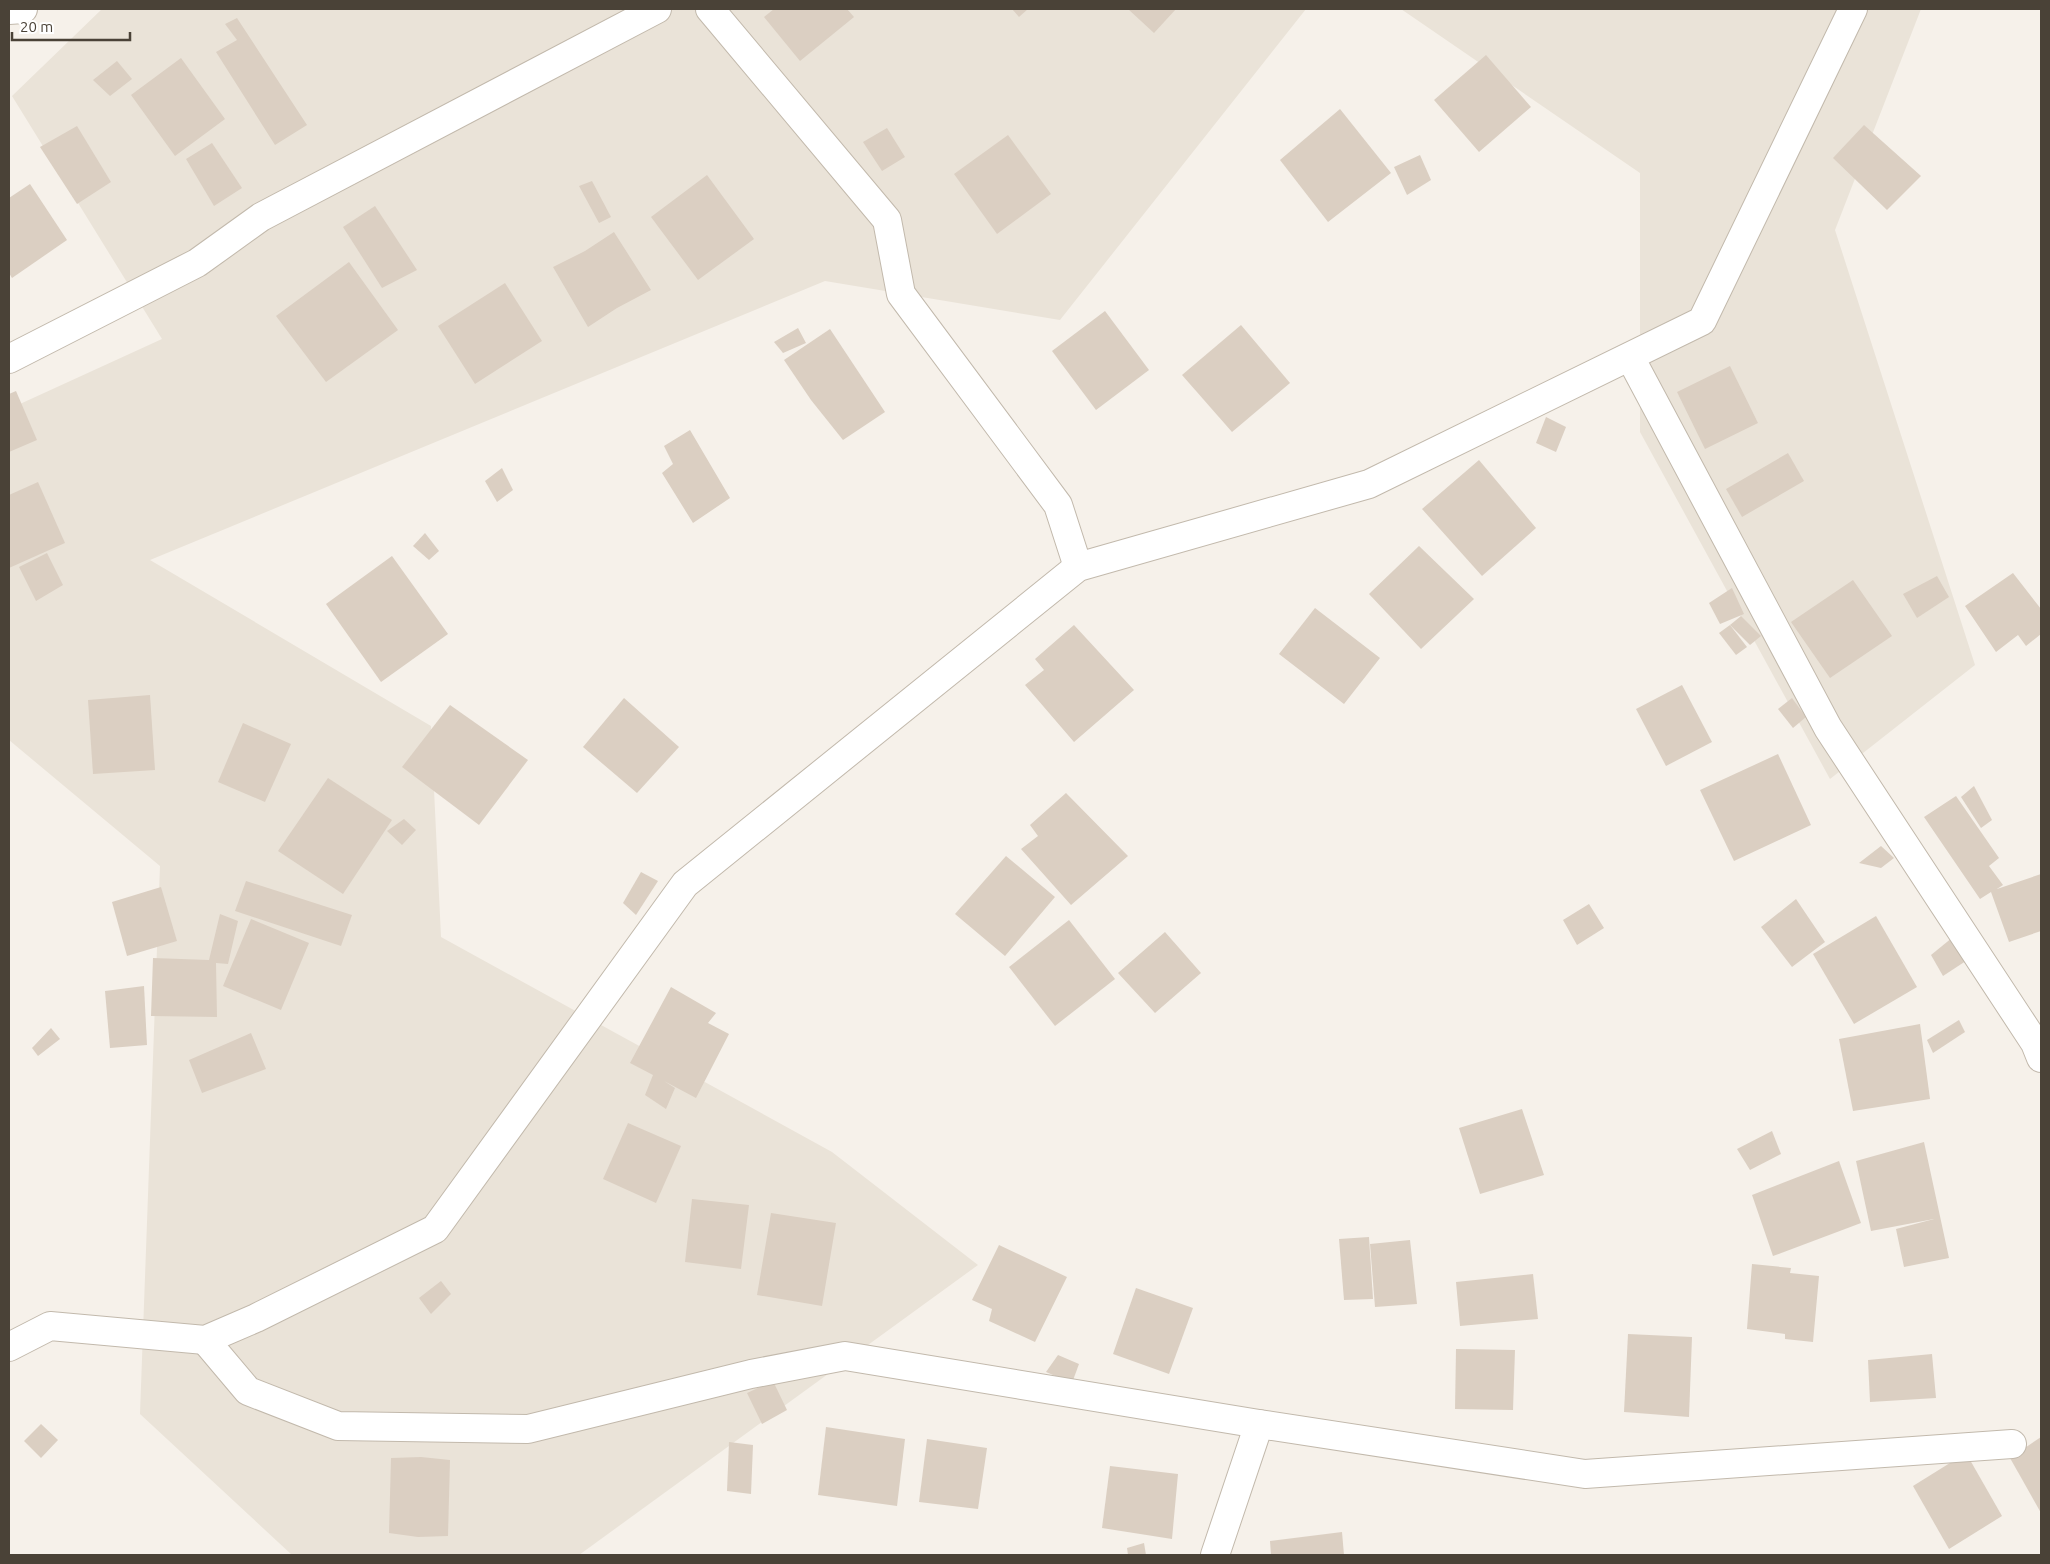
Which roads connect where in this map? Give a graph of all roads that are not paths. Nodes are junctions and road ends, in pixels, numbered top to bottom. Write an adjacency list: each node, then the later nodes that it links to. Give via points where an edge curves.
1 (23, 9): 5 (street)
2 (657, 9): 7 (street, via 262,217 197,264)
3 (710, 9): 8 (street, via 887,220 901,294 1058,505)
4 (1853, 9): 6 (street, via 1702,321)
5 (9, 10)
6 (1630, 357): 8 (street, via 1369,484); 9 (street, via 1828,728 2035,1043)
7 (9, 360)
8 (1078, 567): 10 (street, via 685,884 434,1229 265,1314)
9 (2041, 1058)
10 (205, 1340): 11 (street, via 50,1326); 12 (street, via 248,1391 338,1426 528,1429 751,1374 845,1356)
11 (9, 1347)
12 (1259, 1424): 13 (street, via 1584,1474); 14 (street)
13 (2012, 1444)
14 (1215, 1555)

